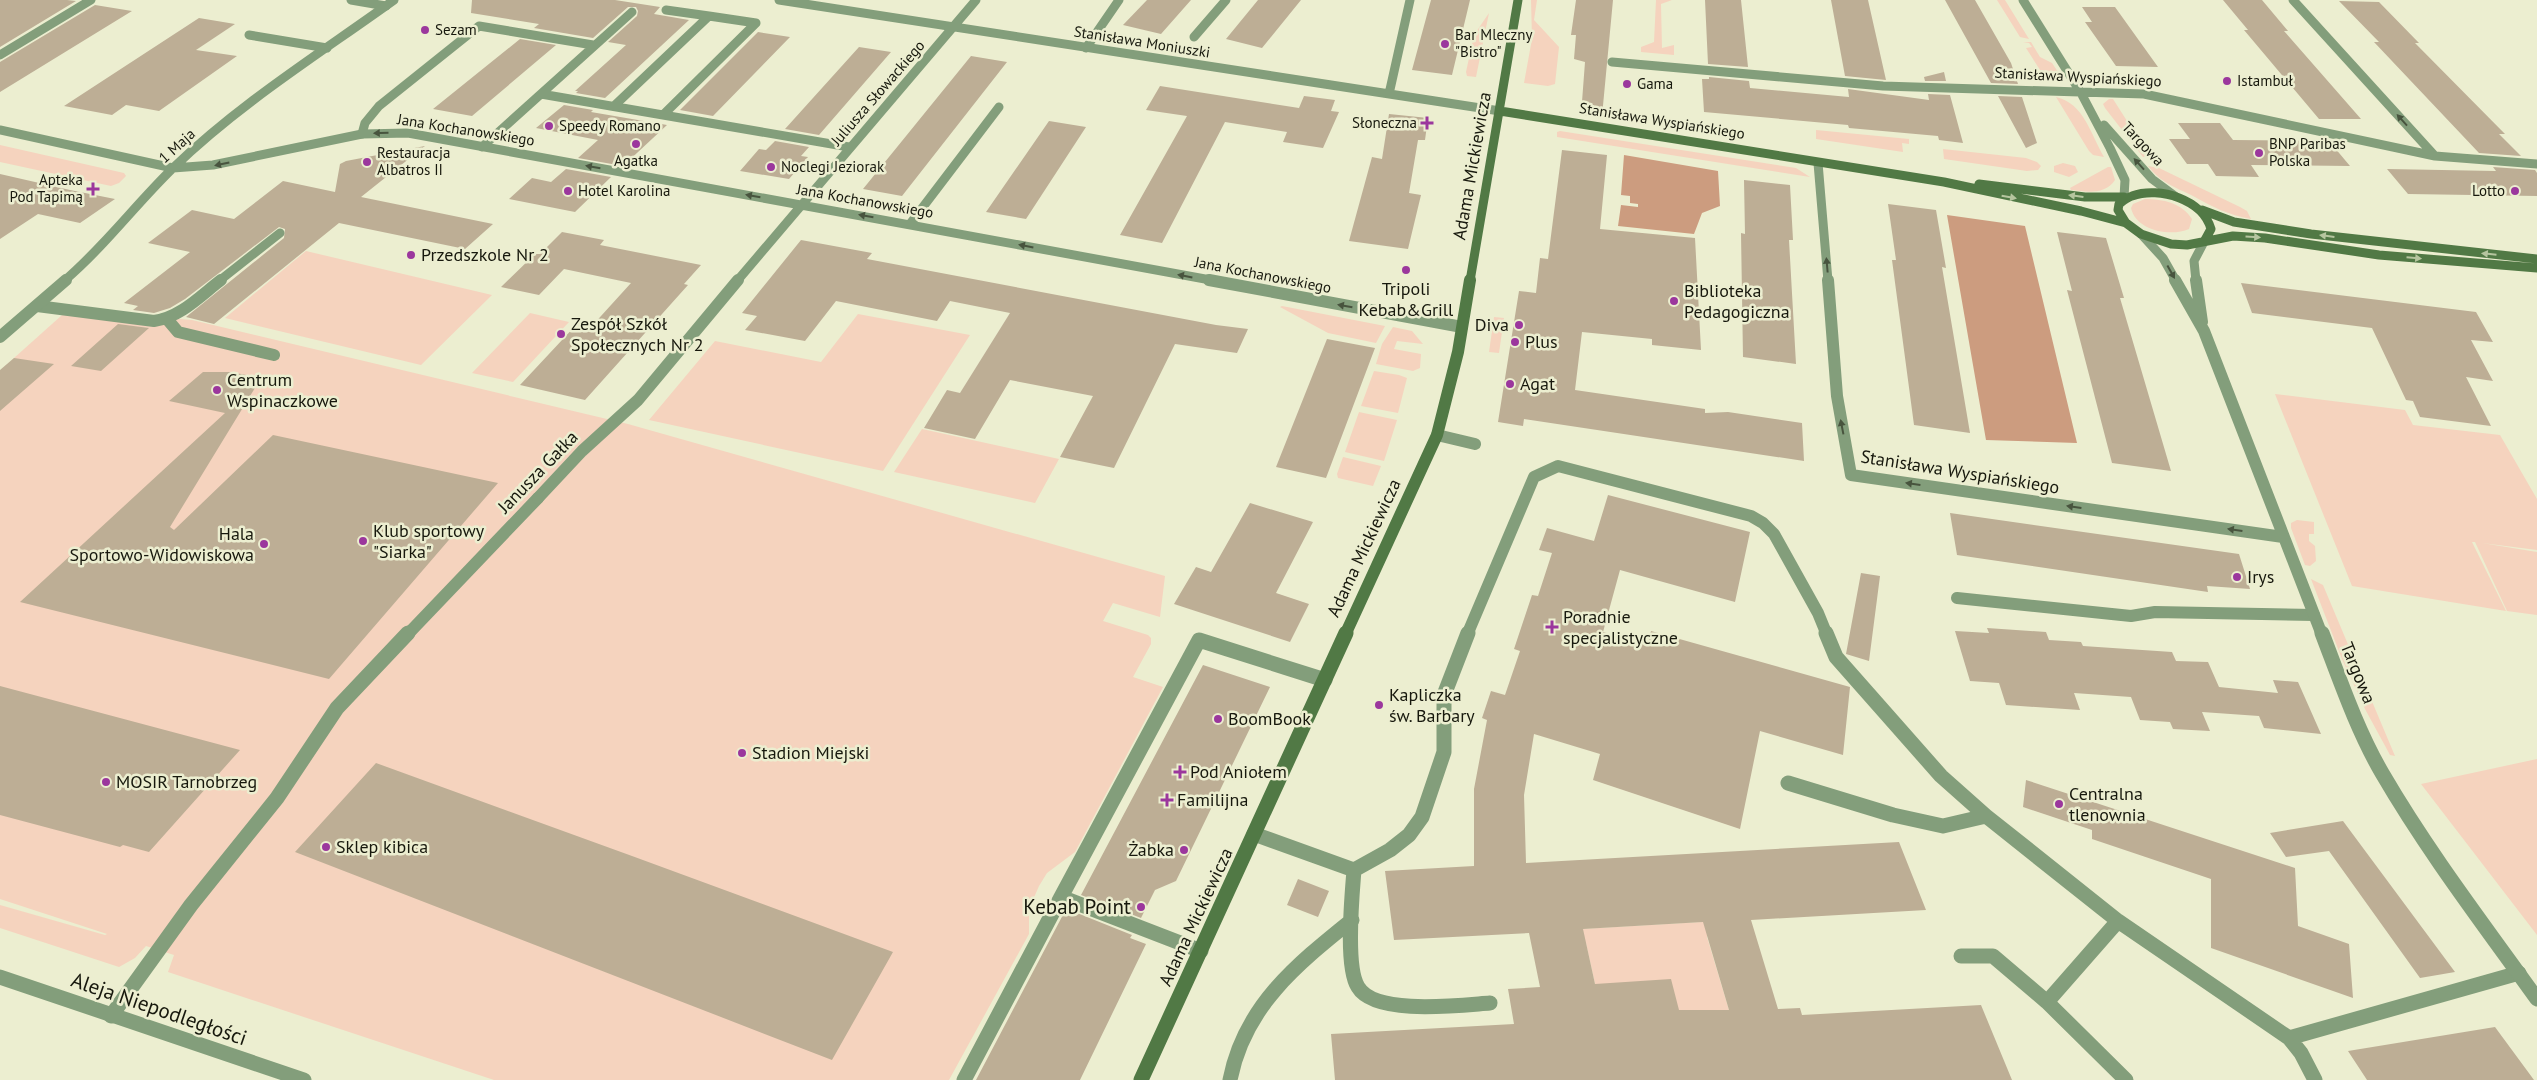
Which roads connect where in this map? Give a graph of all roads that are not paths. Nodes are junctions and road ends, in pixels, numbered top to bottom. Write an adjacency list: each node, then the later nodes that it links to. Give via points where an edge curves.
1 (91, 0): 22 (street)
2 (351, 0): 12 (street)
3 (394, 0): 12 (street, 1 Maja)
4 (779, 0): 16 (street, Stanisława Moniuszki)
5 (976, 0): 16 (street, Juliusza Słowackiego)
6 (1119, 0): 21 (street)
7 (1226, 0): 18 (street)
8 (1410, 0): 26 (street)
9 (1518, 0): 30 (street, Adama Mickiewicza)
10 (2023, 0): 24 (street, Targowa)
11 (2293, 0): 36 (street, one-way to 11)
12 (386, 6): 20 (street, 1 Maja)
13 (666, 10): 15 (street)
14 (632, 12): 19 (street)
15 (709, 16): 27 (street); 31 (street, via 756,23)
16 (952, 27): 21 (street, Stanisława Moniuszki); 35 (street, Juliusza Słowackiego)
17 (249, 35): 20 (street)
18 (1194, 37)
19 (593, 45): 25 (street); 33 (street, via 479,26 379,106 365,123)
20 (327, 48): 39 (street, 1 Maja, via 243,108)
21 (1086, 48): 26 (street, Stanisława Moniuszki)
22 (0, 55)
23 (1612, 62): 24 (street, Stanisława Wyspiańskiego, via 1883,86)
24 (2081, 92): 29 (street, Targowa); 36 (street, Stanisława Wyspiańskiego, via 2169,98)
25 (541, 94): 27 (street); 34 (street)
26 (1389, 94): 30 (street, Stanisława Moniuszki)
27 (614, 106): 31 (street)
28 (999, 107): 46 (street)
29 (2090, 110): 41 (street, Targowa, one-way to 29, via 2152,179); 42 (street, Targowa, via 2125,180)
30 (1500, 112): 37 (street, Stanisława Wyspiańskiego); 54 (street, Adama Mickiewicza)
31 (664, 114): 35 (street)
32 (0, 130): 39 (street, Jana Kochanowskiego)
33 (362, 134): 34 (street, Jana Kochanowskiego, one-way to 33, via 408,134); 39 (street, Jana Kochanowskiego, one-way to 39, via 213,165)
34 (482, 147): 43 (street, Jana Kochanowskiego, one-way to 34)
35 (849, 147): 43 (street, Juliusza Słowackiego)
36 (2435, 156): 38 (street, Stanisława Wyspiańskiego)
37 (1818, 163): 40 (street, Stanisława Wyspiańskiego); 60 (street, Stanisława Wyspiańskiego, one-way to 37, via 1851,475 1837,396)
38 (2537, 164)
39 (173, 168): 52 (street, 1 Maja, via 116,232)
40 (1944, 182): 42 (street, Stanisława Wyspiańskiego, one-way to 40, via 2085,197 1996,185); 45 (street, Stanisława Wyspiańskiego, one-way to 45, via 1999,196 2088,211)
41 (2174, 196): 42 (street, Stanisława Wyspiańskiego, via 2144,192); 44 (street, Stanisława Wyspiańskiego)
42 (2124, 197): 45 (street, via 2118,210)
43 (801, 205): 46 (street, Jana Kochanowskiego, one-way to 43); 78 (street, Janusza Gałka, via 638,400 582,451 337,708 277,798 191,905)
44 (2202, 210): 49 (street, via 2212,226 2211,234); 50 (street, one-way to 44, via 2312,234 2234,222)
45 (2126, 223): 48 (street, Stanisława Wyspiańskiego)
46 (910, 224): 54 (street, Jana Kochanowskiego, one-way to 46)
47 (280, 233): 53 (street, via 180,313)
48 (2141, 234): 49 (street, Stanisława Wyspiańskiego, via 2171,244 2188,245); 55 (street, Targowa, one-way to 55, via 2163,258)
49 (2205, 240): 51 (street, one-way to 51, via 2232,236 2265,238 2380,255); 55 (street, Targowa, via 2194,261)
50 (2537, 259)
51 (2537, 268)
52 (37, 306): 53 (street, via 140,320); 56 (street, 1 Maja)
53 (167, 319): 57 (street, via 178,332)
54 (1462, 327): 58 (street, Adama Mickiewicza)
55 (2204, 331): 60 (street, Targowa)
56 (0, 337)
57 (274, 354)
58 (1437, 435): 59 (street); 63 (street, Adama Mickiewicza)
59 (1474, 444)
60 (2283, 538): 62 (street, Targowa)
61 (1957, 598): 62 (street, via 2130,616 2154,612)
62 (2314, 616): 73 (street, Targowa, via 2381,772 2425,841)
63 (1325, 680): 66 (street, Adama Mickiewicza); 68 (street, via 1199,640)
64 (1788, 783): 65 (street, via 1892,815 1943,826)
65 (1986, 816): 67 (street, via 1941,776 1836,657 1818,613 1774,534 1763,523 1751,516 1558,466 1534,477 1450,676 1444,695 1444,752 1422,817 1409,835 1390,850); 70 (street)
66 (1254, 834): 67 (street); 71 (street, Adama Mickiewicza)
67 (1354, 870): 69 (street)
68 (1061, 897): 71 (street); 81 (street)
69 (1352, 920): 77 (street, via 1353,968 1358,987 1368,998 1397,1005); 83 (street, via 1280,981 1241,1038)
70 (2118, 921): 76 (street); 79 (street)
71 (1201, 951): 82 (street, Adama Mickiewicza)
72 (1961, 956): 76 (street, via 1993,956)
73 (2519, 973): 75 (street, Targowa); 79 (street)
74 (0, 977): 78 (street, Aleja Niepodległości)
75 (2537, 999)
76 (2047, 1002): 84 (street)
77 (1490, 1003)
78 (111, 1016): 80 (street, Aleja Niepodległości)
79 (2288, 1038): 85 (street, via 2301,1053)
80 (304, 1080)
81 (964, 1080)
82 (1142, 1080)
83 (1230, 1080)
84 (2126, 1080)
85 (2315, 1080)

